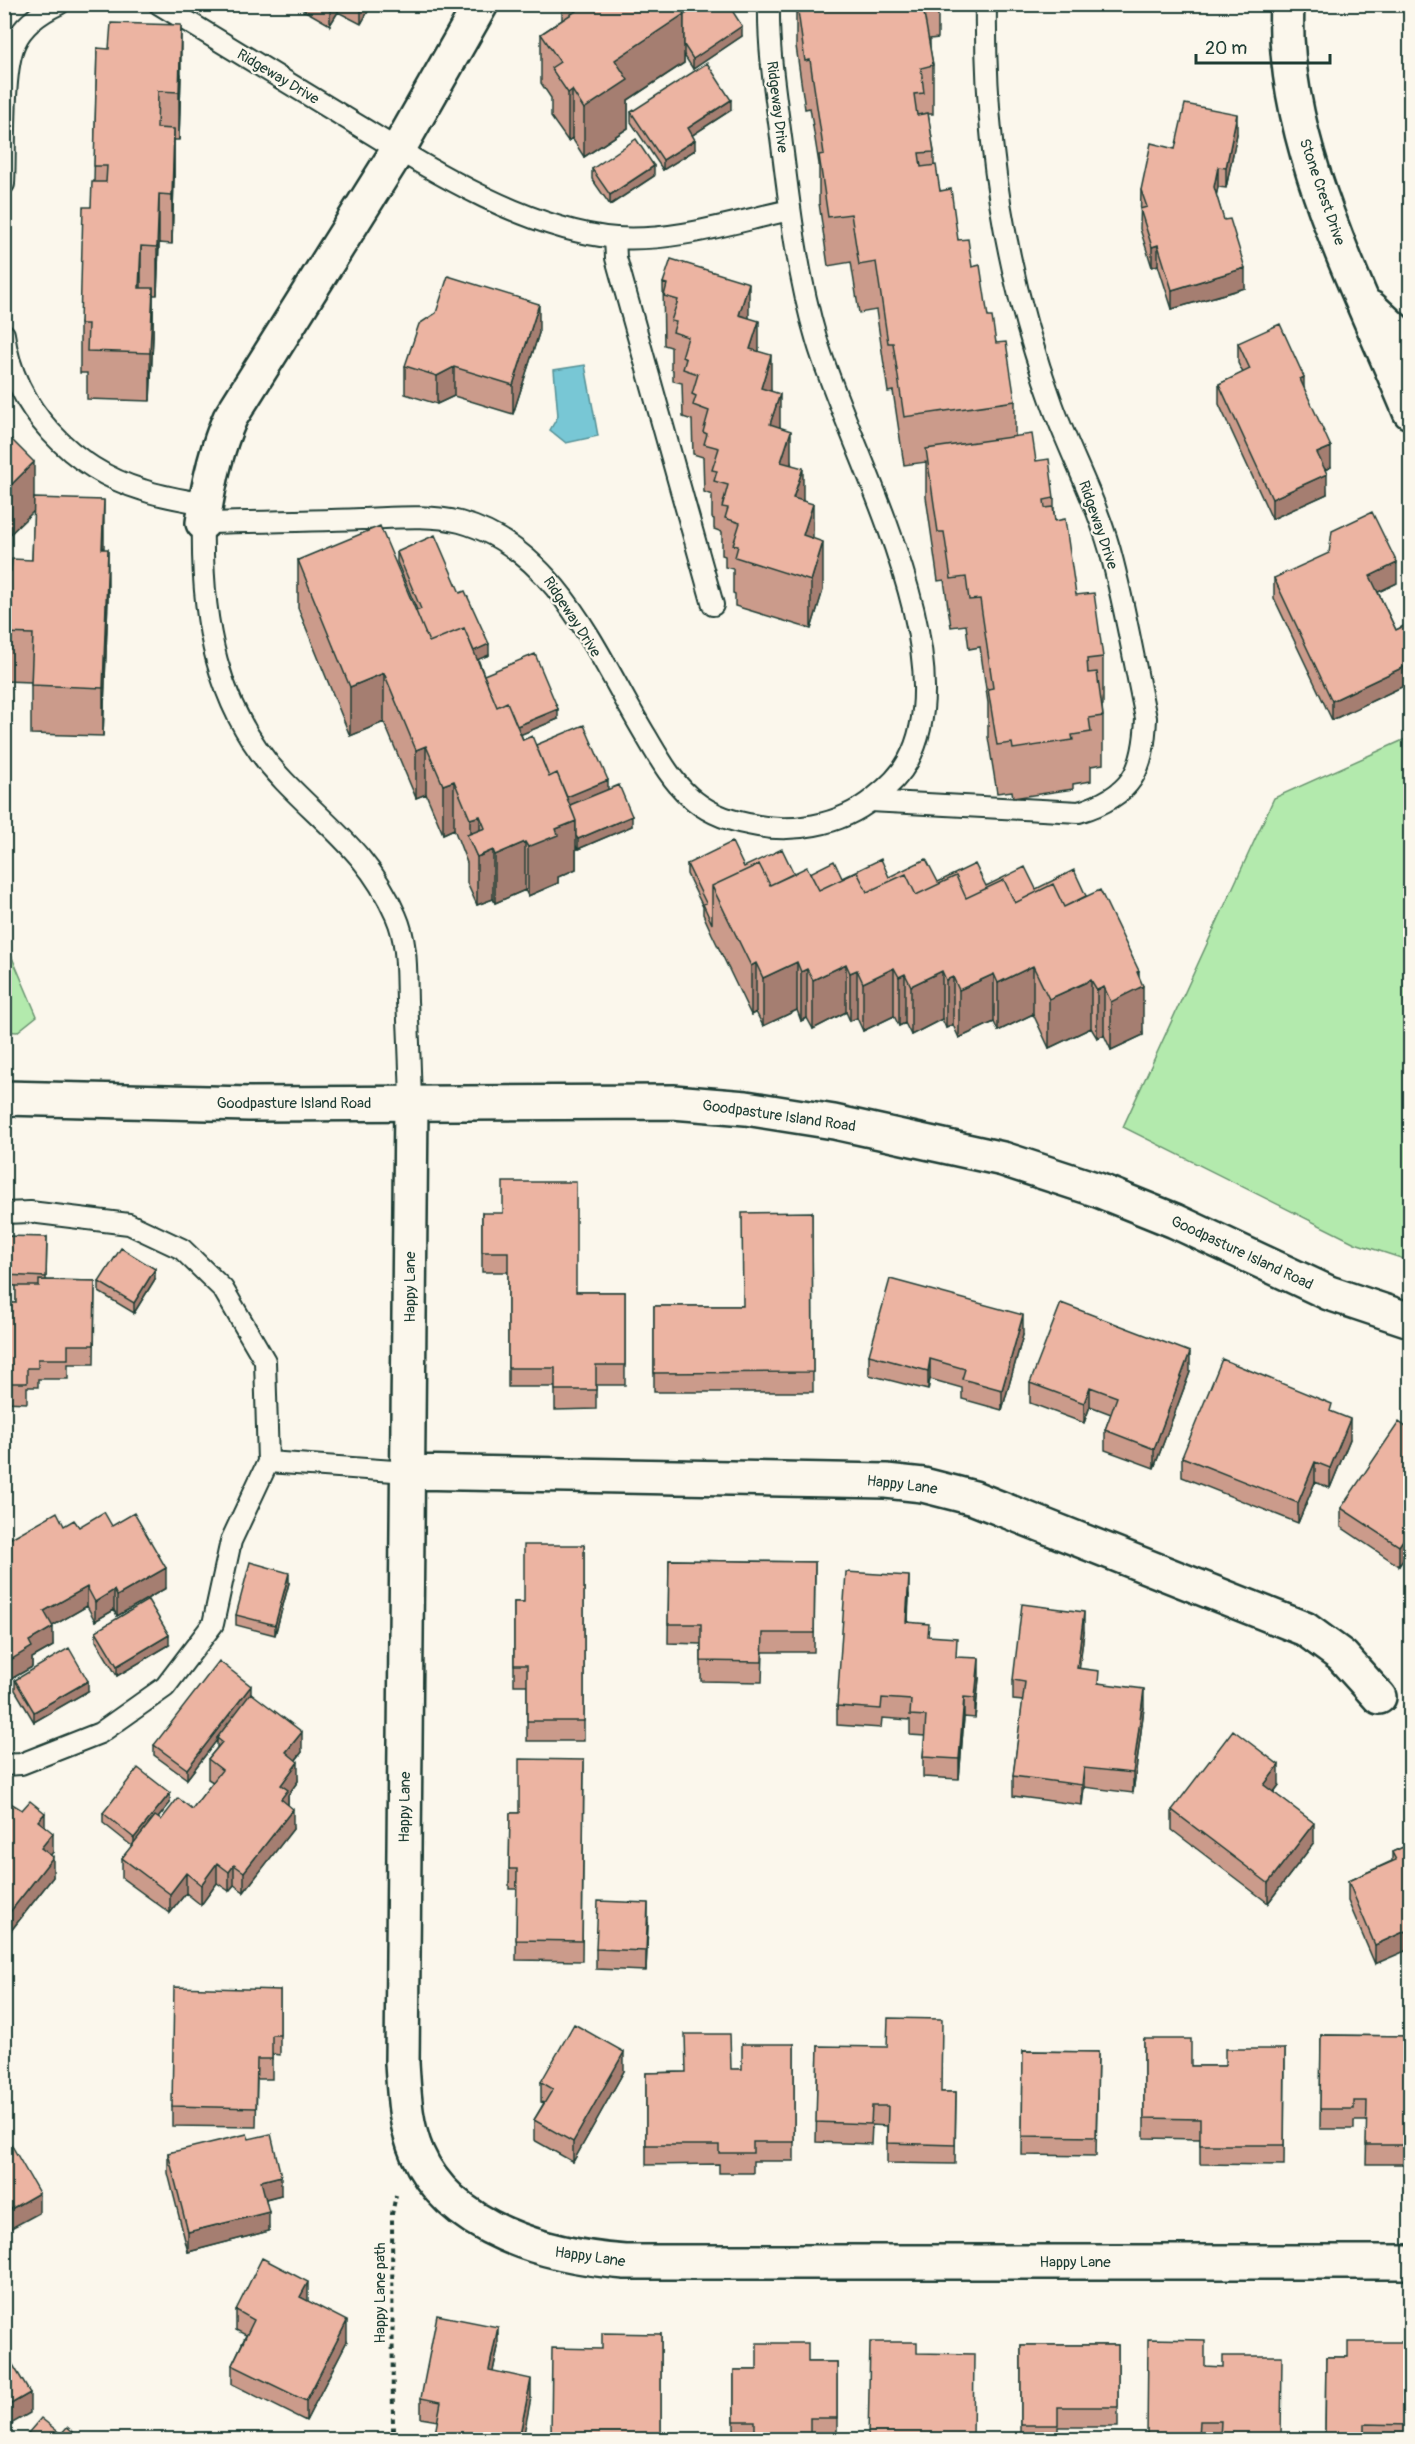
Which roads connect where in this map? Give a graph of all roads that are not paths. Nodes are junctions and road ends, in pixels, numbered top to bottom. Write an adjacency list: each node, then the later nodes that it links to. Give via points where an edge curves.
1 (59, 4): 8 (lane, via 22,30 10,56)
2 (159, 4): 7 (lane, Ridgeway Drive)
3 (481, 4): 7 (street)
4 (769, 4): 9 (lane, Ridgeway Drive, via 769,41)
5 (986, 4): 17 (lane, Ridgeway Drive, via 991,140 1010,260 1053,405 1113,562 1146,718 1145,742 1141,765 1131,783 1096,807 1079,812)
6 (1287, 4): 11 (street, Stone Crest Drive, via 1292,88 1305,148)
7 (398, 150): 10 (lane, Ridgeway Drive, via 510,210); 15 (street, via 230,418 219,445)
8 (4, 184)
9 (790, 210): 10 (lane, Ridgeway Drive, via 674,235); 17 (lane, Ridgeway Drive, via 817,341 884,511 910,599 920,651 922,705 913,749 898,775)
10 (615, 238): 16 (lane, via 616,258)
11 (1365, 303): 13 (street, Stone Crest Drive); 14 (street, Stone Crest Drive)
12 (4, 334): 15 (lane, Ridgeway Drive, via 19,385 42,423 64,446 112,478)
13 (1410, 344)
14 (1410, 412)
15 (204, 514): 17 (lane, Ridgeway Drive, via 438,519 460,522 484,532 527,559 559,591 660,759 702,807 744,824 788,828 831,820); 19 (lane, via 202,573 212,648 239,719 282,779 362,858 397,917 405,943)
16 (713, 605)
17 (870, 801)
18 (4, 1098): 19 (street, Goodpasture Island Road, via 249,1104)
19 (411, 1102): 21 (street, Goodpasture Island Road, via 673,1102 746,1108 845,1124 1003,1159 1098,1190 1175,1221 1329,1293); 23 (street, Happy Lane)
20 (4, 1213): 22 (lane, via 30,1212 129,1224 182,1249 223,1289 265,1361)
21 (1410, 1320)
22 (268, 1462): 23 (lane); 25 (lane, via 231,1541 213,1624 165,1687 100,1733 21,1764)
23 (408, 1472): 24 (street, Happy Lane, via 886,1481 923,1485 974,1498 1305,1629 1342,1656); 26 (street, Happy Lane, via 402,2063 408,2123 416,2151 426,2172 470,2214 545,2251 625,2262)
24 (1379, 1697)
25 (4, 1765)
26 (1410, 2262)

